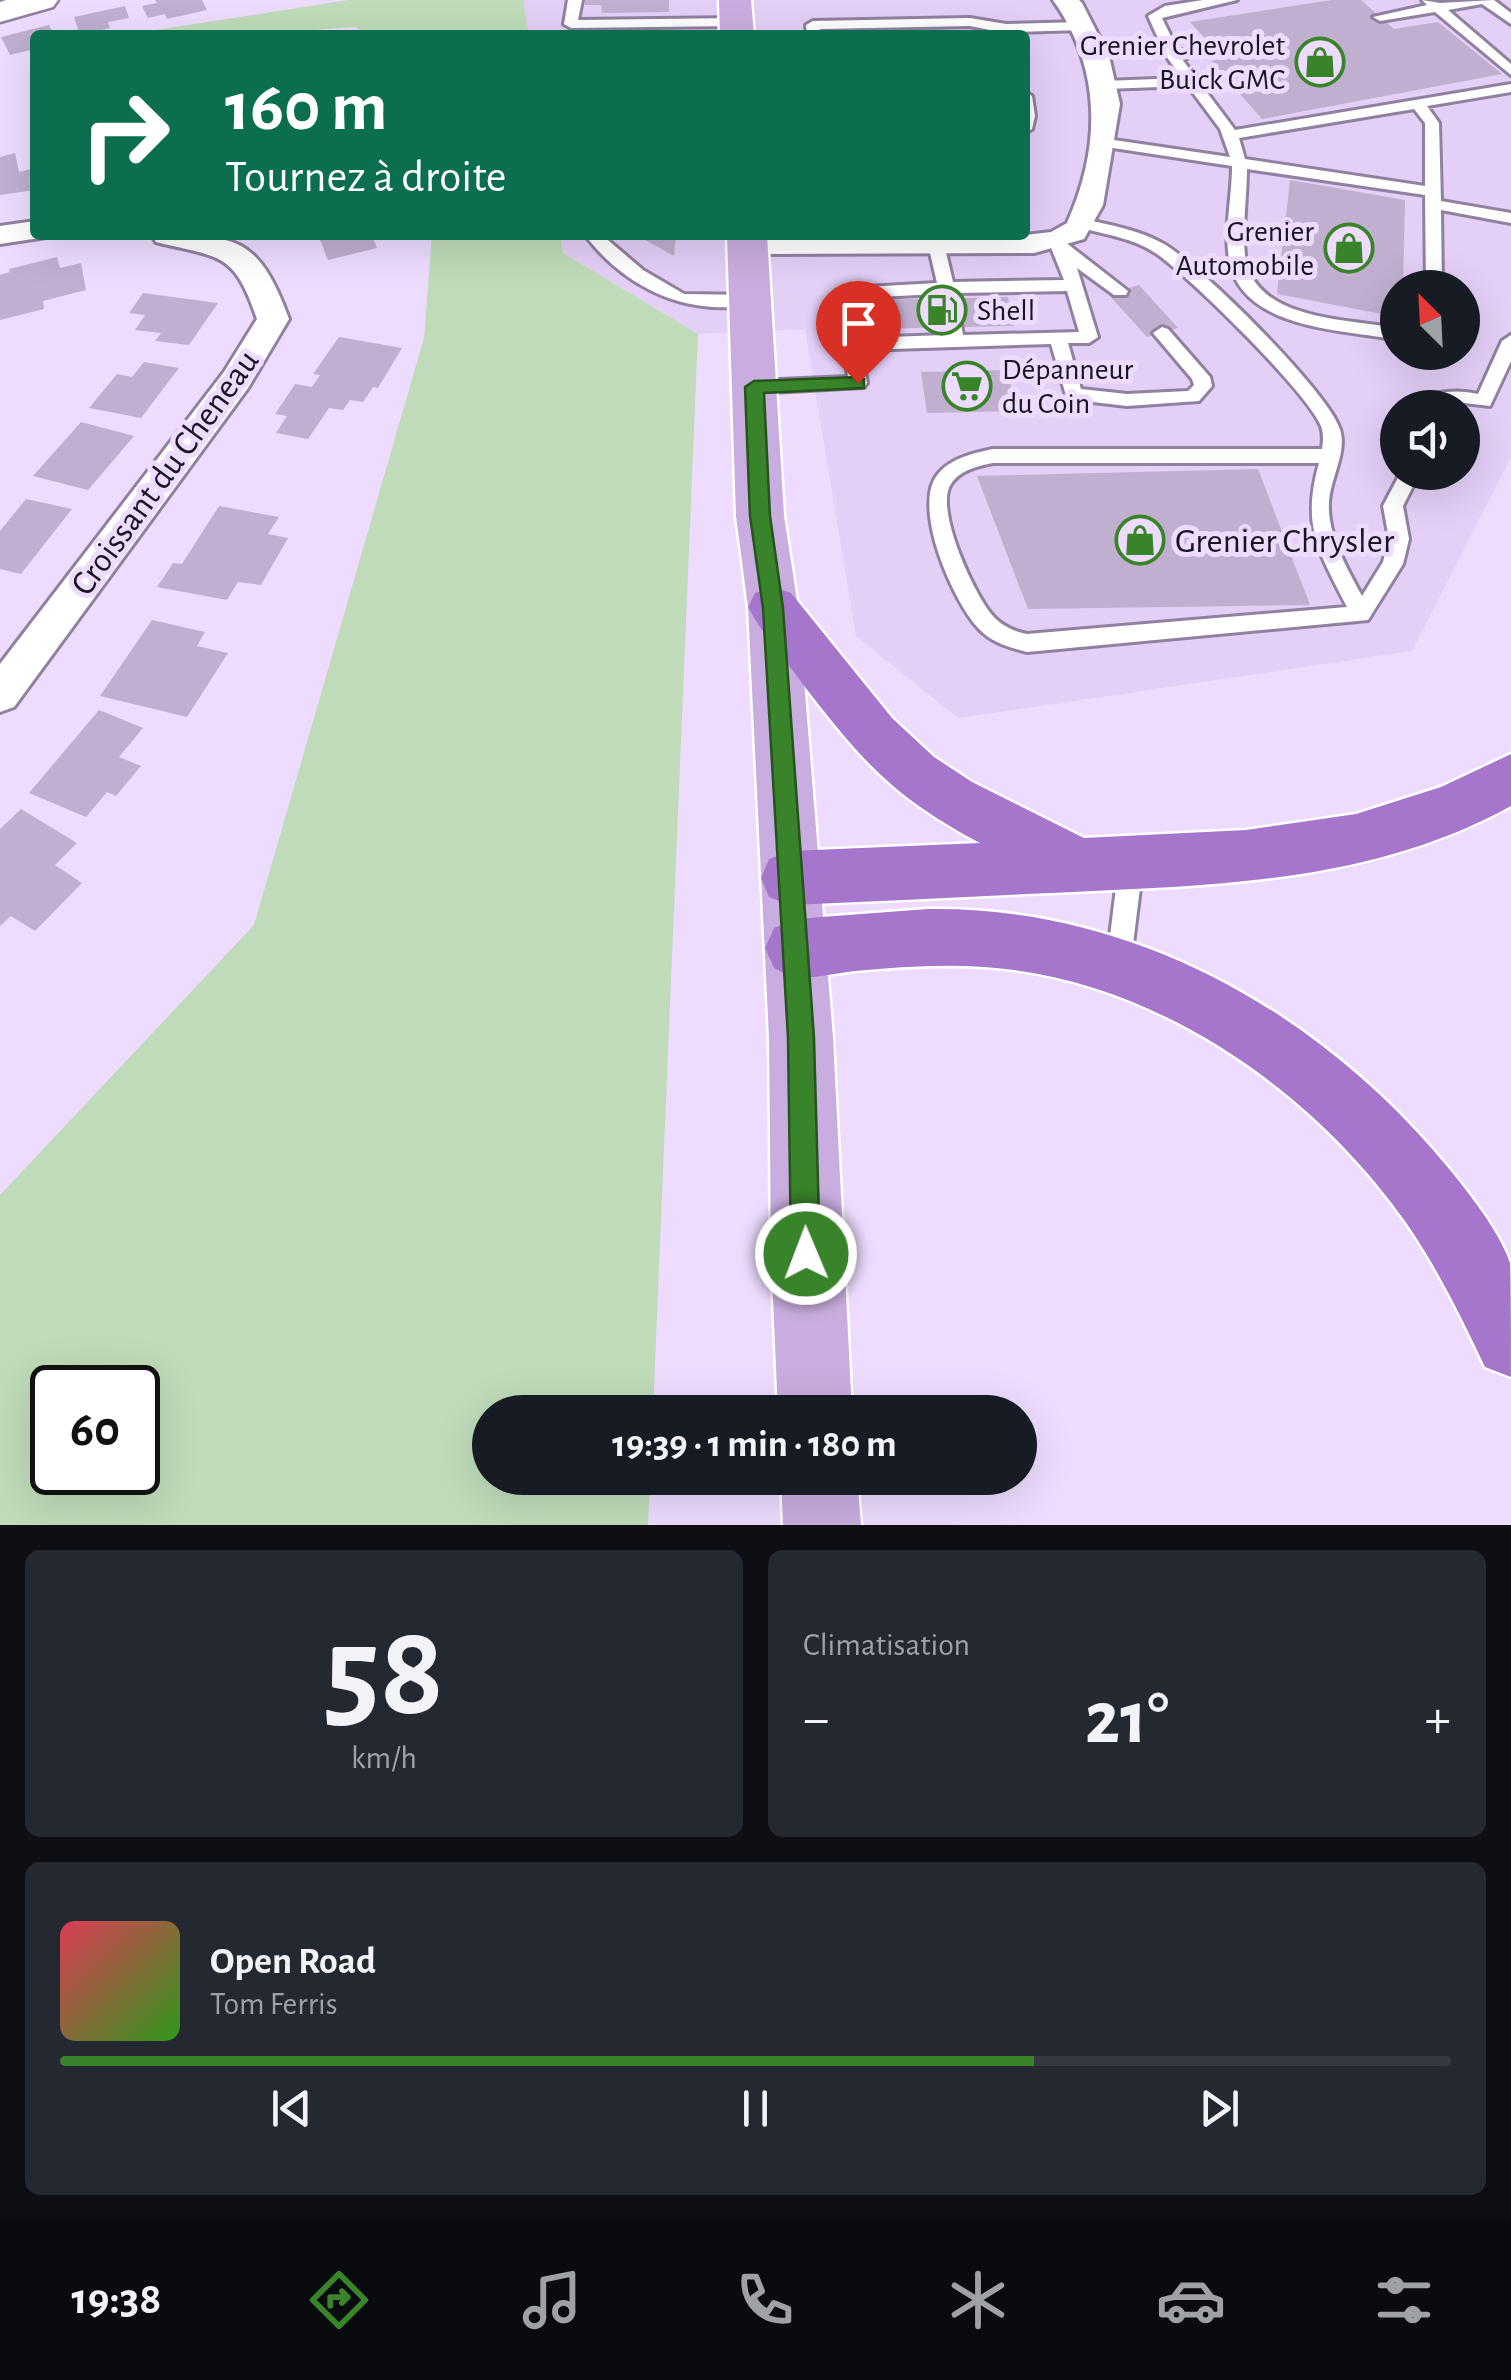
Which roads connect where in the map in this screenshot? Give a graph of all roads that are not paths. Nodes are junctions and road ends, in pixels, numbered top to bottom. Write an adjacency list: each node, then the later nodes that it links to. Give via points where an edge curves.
1 (42, 0): 7 (street)
2 (574, 0): 9 (lane, via 572,24)
3 (1066, 0): 11 (street)
4 (1230, 0): 16 (lane, via 1155,16)
5 (1484, 0): 6 (lane); 10 (lane)
6 (1433, 4): 8 (lane); 17 (lane)
7 (0, 12)
8 (1380, 17)
9 (736, 19)
10 (1511, 20)
11 (1082, 26): 14 (lane); 19 (street)
12 (814, 30): 13 (lane, via 813,25 970,22)
13 (1003, 30)
14 (1022, 30)
15 (1215, 50): 16 (lane)
16 (1173, 56): 18 (lane)
17 (1511, 71)
18 (1192, 82): 19 (lane); 22 (lane)
19 (1104, 85): 23 (street, via 1108,104)
20 (1511, 88): 21 (lane)
21 (1419, 105): 22 (lane); 25 (lane, via 1432,123)
22 (1230, 135): 24 (lane)
23 (1100, 142): 24 (lane); 27 (street)
24 (1239, 164): 25 (lane); 40 (lane, via 1236,262)
25 (1434, 198): 26 (lane); 37 (lane)
26 (1511, 218)
27 (1082, 224): 36 (street); 42 (lane, via 1159,248)
28 (30, 231): 29 (street)
29 (0, 235)
30 (196, 240): 56 (street, Croissant du Cheneau, via 220,244 258,274 274,319 236,380)
31 (598, 240): 43 (lane, via 675,298)
32 (993, 240): 35 (street)
33 (1016, 240): 36 (street)
34 (747, 241): 35 (street); 43 (main road)
35 (936, 244): 39 (lane)
36 (1059, 245): 38 (lane); 41 (lane)
37 (1434, 270)
38 (1073, 285): 39 (lane); 46 (lane, via 1089,337)
39 (946, 288): 47 (lane); 49 (lane, via 848,293)
40 (1251, 290): 42 (lane); 44 (lane, via 1290,312)
41 (1120, 291)
42 (1219, 300): 52 (lane, via 1323,414 1333,438)
43 (751, 301): 50 (main road)
44 (1380, 330)
45 (1162, 333): 46 (lane, via 1202,376 1198,394 1143,400 1073,395)
46 (1058, 338): 47 (lane)
47 (955, 341): 49 (lane)
48 (1511, 341): 51 (lane)
49 (852, 344): 50 (lane, via 858,383)
50 (754, 387): 54 (main road, via 760,516)
51 (1480, 401)
52 (1328, 456): 55 (lane, via 1320,482 1321,524); 55 (lane, via 993,456 953,469 941,480 936,508 973,606 997,635 1012,641)
53 (1401, 490): 55 (lane, via 1392,506 1399,539 1393,564)
54 (773, 608): 58 (highway, via 873,734 914,774 952,800); 59 (main road)
55 (1360, 614)
56 (0, 694)
57 (1511, 778): 58 (highway, via 1452,810 1374,836 1247,858)
58 (1105, 864): 59 (highway); 61 (lane)
59 (790, 878): 60 (main road)
60 (795, 948): 61 (highway, via 971,938 1040,946); 63 (main road)
61 (1118, 968): 62 (highway, via 1228,1016 1325,1085 1391,1152 1449,1227)
62 (1511, 1341)
63 (813, 1395)
64 (819, 1495): 65 (main road)
65 (822, 1525)

